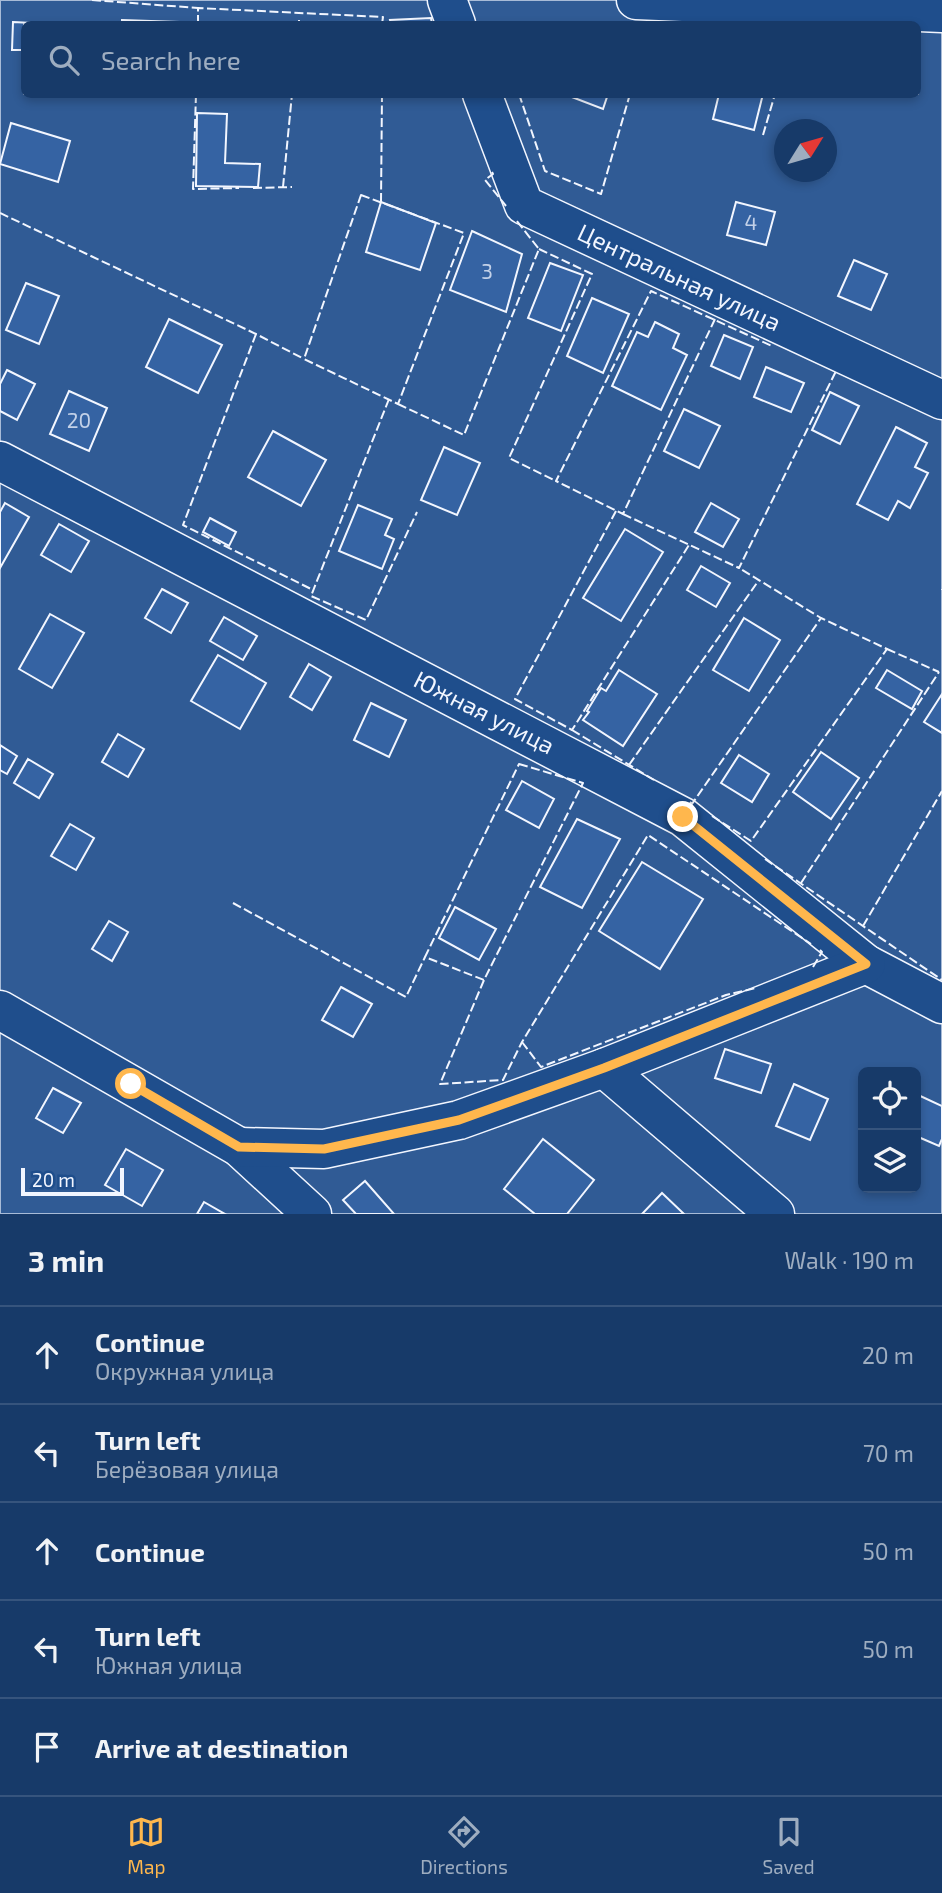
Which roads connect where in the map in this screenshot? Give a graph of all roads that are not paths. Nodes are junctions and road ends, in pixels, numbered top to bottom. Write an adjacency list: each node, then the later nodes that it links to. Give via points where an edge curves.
1 (447, 0): 4 (street)
2 (636, 0): 3 (street)
3 (942, 13)
4 (455, 21)
5 (484, 98): 6 (street, Центральная улица, via 524,205)
6 (942, 400)
7 (0, 461): 8 (street, Южная улица, via 683,817)
8 (866, 964): 9 (street, Южная улица); 11 (street)
9 (942, 1004)
10 (0, 1010): 12 (street)
11 (604, 1068): 12 (street, via 459,1120 365,1141 324,1149); 14 (street)
12 (239, 1147): 13 (street)
13 (312, 1214)
14 (775, 1214)

